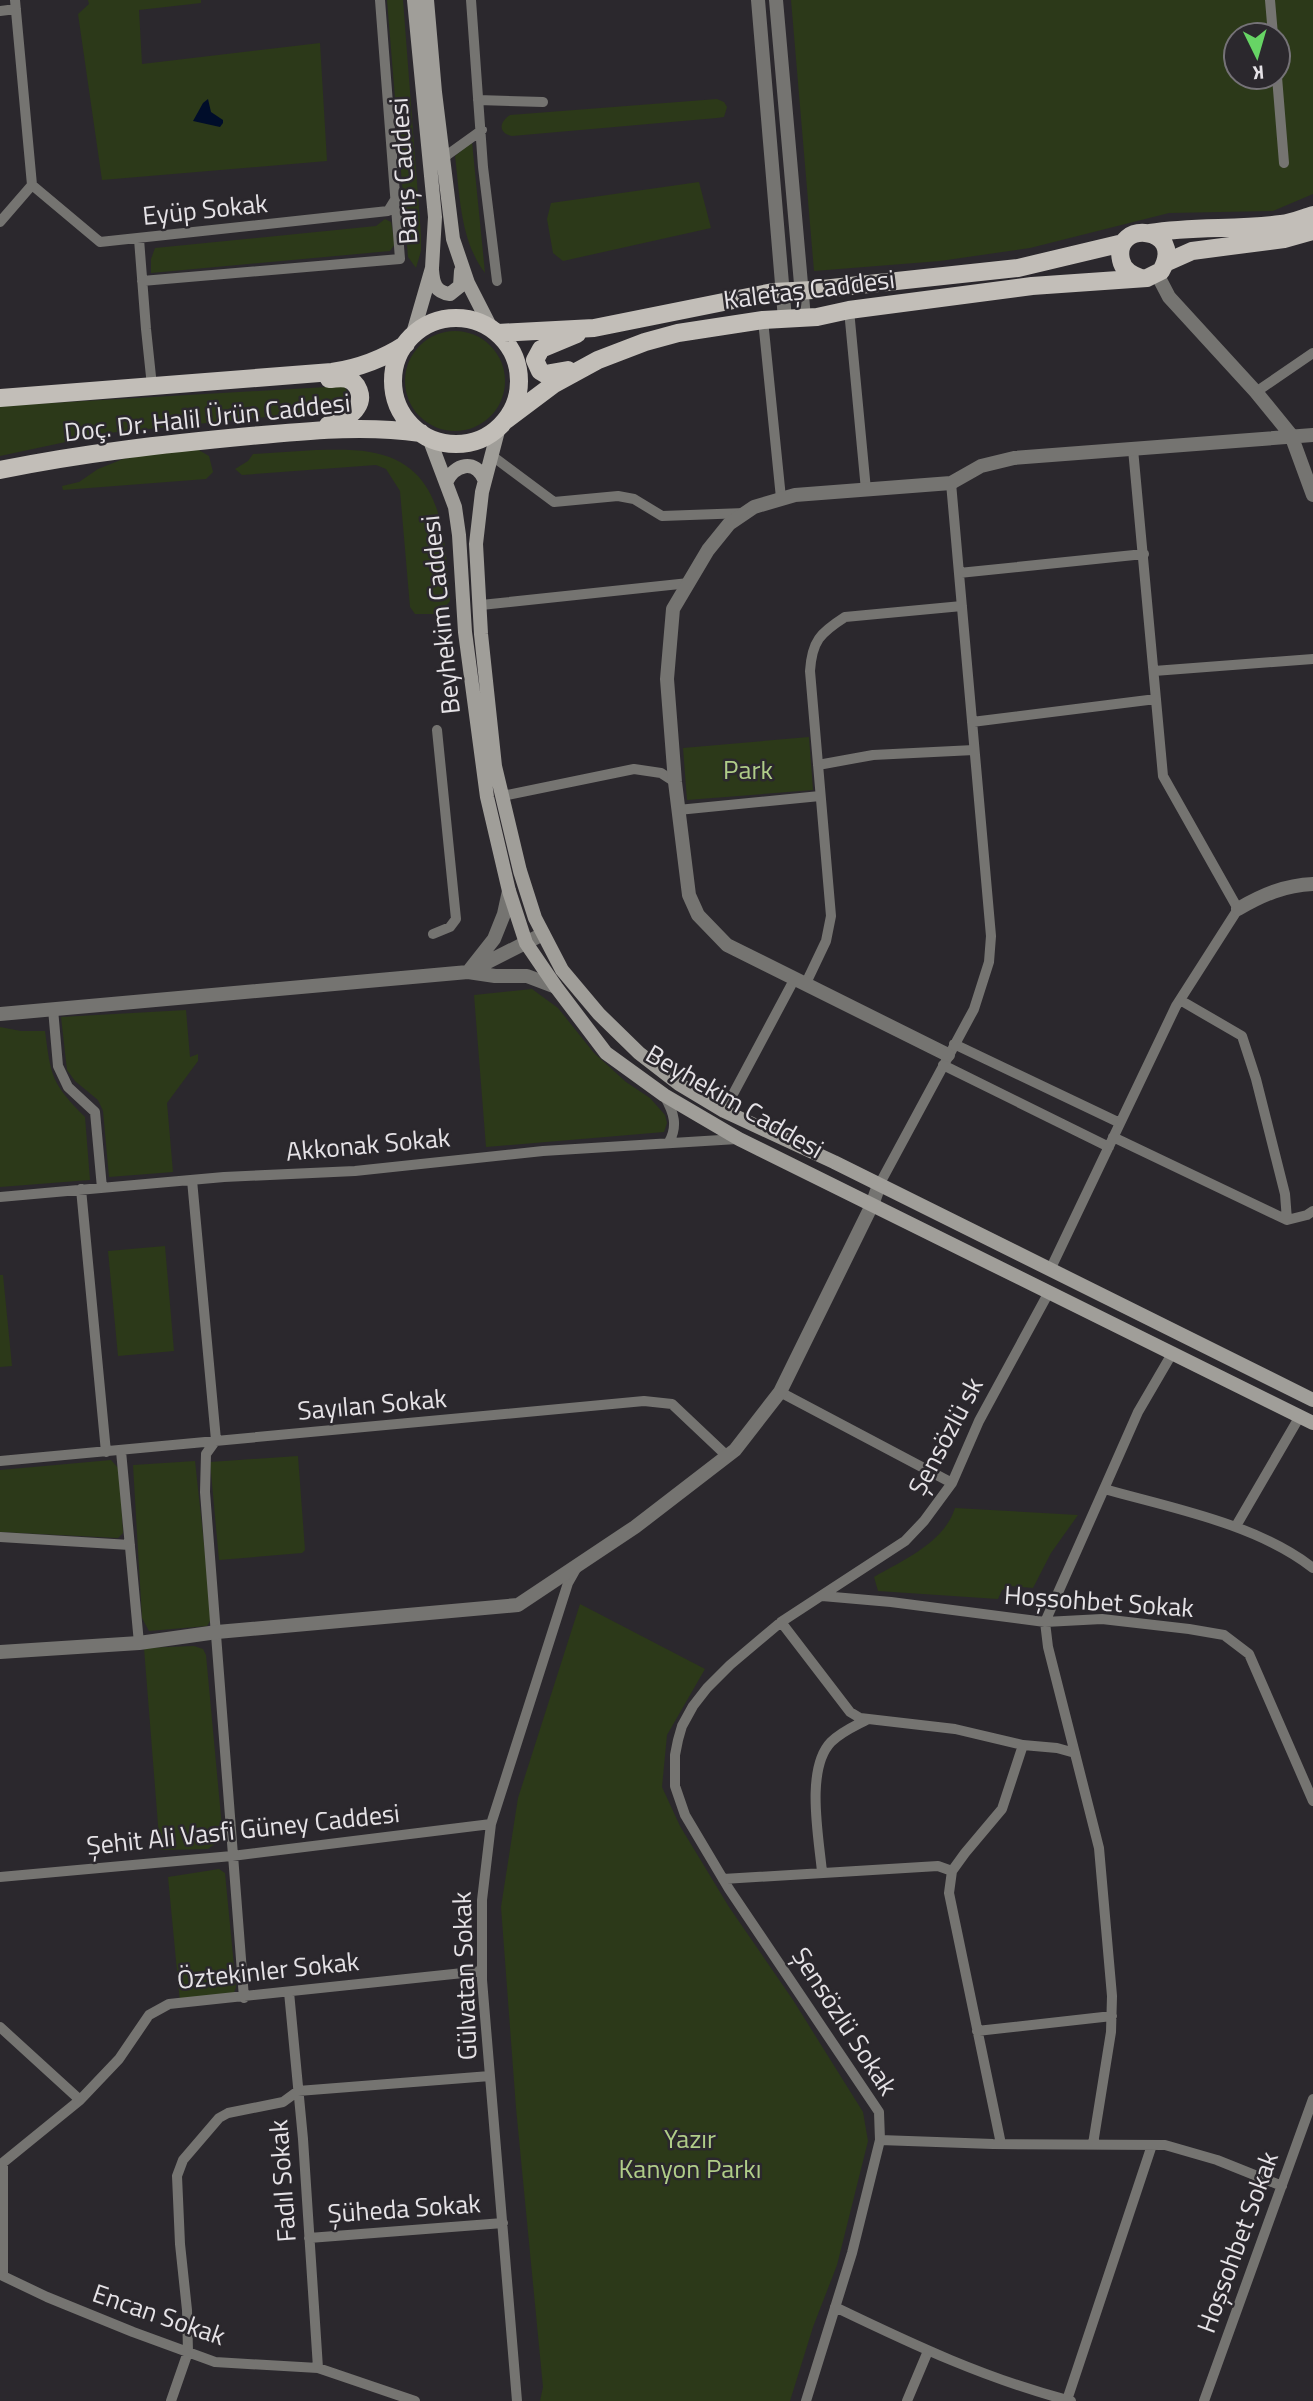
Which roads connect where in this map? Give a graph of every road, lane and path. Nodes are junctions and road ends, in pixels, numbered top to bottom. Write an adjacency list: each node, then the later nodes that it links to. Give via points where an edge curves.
1 (380, 0): 18 (street)
2 (414, 0): 26 (main road, Barış Caddesi, via 435,217)
3 (427, 0): 15 (main road, Barış Caddesi)
4 (471, 0): 12 (street)
5 (758, 0): 30 (street)
6 (776, 0): 31 (street)
7 (1270, 0): 10 (street)
8 (15, 4): 9 (street); 17 (street)
9 (0, 10)
10 (1272, 21)
11 (1278, 91): 16 (street)
12 (478, 100): 13 (street); 14 (street)
13 (543, 102)
14 (482, 130): 15 (street); 29 (street)
15 (443, 158): 25 (main road, Barış Caddesi, via 450,222)
16 (1284, 163)
17 (32, 185): 20 (street); 23 (street, Eyüp Sokak, via 100,242)
18 (396, 198): 23 (street, Eyüp Sokak, via 388,211); 28 (street, via 400,259)
19 (1313, 215): 22 (main road, via 1284,224)
20 (0, 222)
21 (1313, 231): 27 (main road, Kaletaş Caddesi, via 1192,251)
22 (1150, 233): 24 (main road, Kaletaş Caddesi, via 1135,233); 27 (main road, via 1162,241 1167,256)
23 (139, 239): 28 (street)
24 (1123, 243): 27 (main road, via 1123,265 1133,276); 31 (main road, Kaletaş Caddesi, via 1018,268)
25 (461, 266): 26 (main road, via 460,286 450,294 437,289); 37 (main road, Barış Caddesi)
26 (432, 268): 38 (main road, Barış Caddesi)
27 (1154, 272): 32 (main road, Kaletaş Caddesi); 43 (street, via 1169,297)
28 (142, 281): 42 (street)
29 (496, 281)
30 (783, 290): 31 (main road, Kaletaş Caddesi); 34 (street); 36 (main road, Kaletaş Caddesi)
31 (803, 290): 33 (street)
32 (849, 310): 33 (main road, Kaletaş Caddesi); 56 (street)
33 (804, 317): 34 (main road, Kaletaş Caddesi)
34 (785, 319): 35 (main road, Kaletaş Caddesi)
35 (762, 320): 40 (main road, Kaletaş Caddesi, via 678,333); 58 (street)
36 (594, 328): 37 (main road, Kaletaş Caddesi); 40 (main road, via 541,349 535,360 540,371 552,375)
37 (495, 332): 38 (main road, via 475,321 446,320 428,326); 45 (main road, via 514,356 519,378 516,400)
38 (409, 341): 41 (main road, Doç. Dr. Halil Ürün Caddesi, via 356,367); 47 (main road, via 395,369 394,387 402,413)
39 (1313, 354): 43 (street)
40 (598, 360): 45 (main road, Kaletaş Caddesi, via 554,384)
41 (291, 375): 42 (main road, Doç. Dr. Halil Ürün Caddesi); 46 (main road, via 348,379 359,389 357,409)
42 (152, 386): 44 (main road, Doç. Dr. Halil Ürün Caddesi)
43 (1256, 391): 48 (street)
44 (0, 398)
45 (503, 424): 47 (main road, via 484,438 466,443 447,443); 51 (main road, Beyhekim Caddesi)
46 (317, 429): 47 (main road, Doç. Dr. Halil Ürün Caddesi, via 375,427); 52 (main road, Doç. Dr. Halil Ürün Caddesi, via 126,448)
47 (425, 435): 54 (main road, Beyhekim Caddesi)
48 (1291, 435): 49 (street); 50 (street); 57 (street)
49 (1313, 435)
50 (1133, 449): 55 (street, via 1014,458 981,466); 60 (street)
51 (491, 455): 53 (main road, Beyhekim Caddesi); 59 (street, via 554,502 618,496 634,499 662,516)
52 (0, 470)
53 (484, 479): 54 (main road, via 476,468 466,465 452,471); 63 (main road, Beyhekim Caddesi, via 476,544)
54 (446, 482): 77 (main road, Beyhekim Caddesi, via 457,518 465,632 487,797)
55 (951, 483): 56 (street); 61 (street)
56 (866, 490): 58 (street)
57 (1313, 495)
58 (781, 498): 59 (street)
59 (745, 513): 62 (street, via 729,524 708,550)
60 (1144, 554): 61 (street); 66 (street)
61 (959, 573): 64 (street)
62 (689, 583): 63 (street); 72 (street, via 673,609 667,679)
63 (481, 605): 73 (main road, Beyhekim Caddesi)
64 (962, 607): 68 (street); 71 (street, via 845,617 816,640 810,671)
65 (1313, 659): 66 (street)
66 (1154, 671): 67 (street)
67 (1156, 699): 68 (street); 78 (street, via 1163,776)
68 (972, 722): 70 (street)
69 (437, 730): 79 (street, via 456,919 450,927)
70 (974, 750): 71 (street, via 873,755); 88 (street, via 991,936 989,962 974,1009)
71 (818, 765): 74 (street)
72 (675, 782): 73 (street, via 662,773 634,769); 75 (street)
73 (502, 796): 80 (main road, Beyhekim Caddesi, via 520,871)
74 (821, 796): 75 (street); 83 (street, via 831,916 826,941)
75 (678, 810): 83 (street, via 689,895 698,915 727,945)
76 (1313, 884): 78 (street, via 1264,894)
77 (509, 891): 81 (main road, Beyhekim Caddesi); 82 (street, via 494,939)
78 (1238, 909): 85 (street)
79 (433, 933)
80 (543, 934): 81 (street); 90 (main road, Beyhekim Caddesi, via 562,970 609,1024 669,1076)
81 (526, 943): 82 (street); 84 (main road, Beyhekim Caddesi)
82 (468, 972): 84 (street, via 527,976); 86 (street)
83 (800, 980): 88 (street); 90 (street)
84 (555, 987): 89 (main road, Beyhekim Caddesi, via 606,1053)
85 (1180, 1000): 91 (street); 102 (street, via 1242,1036 1285,1194)
86 (53, 1009): 87 (street); 97 (street, via 58,1066 68,1087 95,1112)
87 (0, 1014)
88 (948, 1055): 91 (street); 94 (street); 96 (street)
89 (664, 1095): 92 (main road, Beyhekim Caddesi); 93 (street, via 675,1122)
90 (724, 1111): 96 (main road, Beyhekim Caddesi)
91 (1120, 1123): 94 (street)
92 (739, 1139): 93 (street, Akkonak Sokak); 100 (main road, Beyhekim Caddesi)
93 (668, 1142): 95 (street, Akkonak Sokak, via 355,1171)
94 (1111, 1142): 102 (street); 103 (street)
95 (192, 1180): 97 (street, Akkonak Sokak); 109 (street)
96 (879, 1185): 100 (street); 103 (main road, Beyhekim Caddesi)
97 (102, 1188): 98 (street, Akkonak Sokak)
98 (82, 1189): 99 (street, Akkonak Sokak); 111 (street)
99 (0, 1197)
100 (872, 1205): 104 (main road, Beyhekim Caddesi); 106 (street)
101 (1313, 1211): 102 (street)
102 (1287, 1220)
103 (1050, 1270): 107 (main road, Beyhekim Caddesi)
104 (1049, 1292): 105 (main road, Beyhekim Caddesi); 114 (street, Şensözlü sk)
105 (1172, 1352): 108 (main road, Beyhekim Caddesi); 115 (street)
106 (780, 1392): 112 (street); 114 (street)
107 (1313, 1400)
108 (1306, 1420): 116 (street)
109 (216, 1440): 110 (street, Sayılan Sokak); 112 (street, Sayılan Sokak, via 644,1401 672,1404); 124 (street, via 204,1464)
110 (121, 1451): 111 (street, Sayılan Sokak); 118 (street)
111 (106, 1452): 113 (street, Sayılan Sokak)
112 (727, 1456): 119 (street)
113 (0, 1461)
114 (951, 1483): 121 (street, Şensözlü sk, via 905,1541)
115 (1104, 1489): 116 (street); 123 (street)
116 (1236, 1526): 120 (street)
117 (0, 1537): 118 (street)
118 (130, 1545): 125 (street)
119 (579, 1565): 124 (street, via 518,1605); 132 (street, Gülvatan Sokak, via 568,1583)
120 (1313, 1568)
121 (822, 1596): 122 (street, Şensözlü sk); 123 (street, Hoşsohbet Sokak)
122 (781, 1622): 127 (street, via 850,1712); 128 (street, Şensözlü sk, via 707,1688)
123 (1045, 1622): 130 (street); 131 (street, Hoşsohbet Sokak, via 1101,1619 1224,1635 1249,1654)
124 (217, 1632): 125 (street); 133 (street)
125 (139, 1643): 126 (street)
126 (0, 1652)
127 (868, 1719): 129 (street, via 955,1729); 135 (street, via 828,1745 820,1765 815,1791)
128 (682, 1727): 137 (street, Şensözlü Sokak, via 675,1786 685,1815)
129 (1023, 1745): 130 (street); 134 (street, via 1002,1809)
130 (1075, 1753): 141 (street, via 1099,1848)
131 (1313, 1801)
132 (491, 1824): 133 (street, Şehit Ali Vasfi Güney Caddesi); 138 (street, Gülvatan Sokak, via 482,1900)
133 (232, 1857): 136 (street, Şehit Ali Vasfi Güney Caddesi); 140 (street)
134 (952, 1871): 135 (street, via 938,1866); 143 (street, via 949,1894)
135 (822, 1872): 137 (street)
136 (0, 1877)
137 (723, 1879): 148 (street, Şensözlü Sokak, via 879,2112)
138 (482, 1971): 139 (street, Öztekinler Sokak); 144 (street, Gülvatan Sokak)
139 (289, 1992): 140 (street, Öztekinler Sokak); 145 (street, Fadıl Sokak)
140 (244, 1998): 147 (street, Öztekinler Sokak, via 169,2004 149,2015 118,2059)
141 (1112, 2016): 143 (street); 150 (street)
142 (0, 2027): 147 (street)
143 (977, 2031): 149 (street)
144 (490, 2076): 145 (street); 154 (street, Gülvatan Sokak)
145 (298, 2091): 155 (street, Fadıl Sokak); 159 (street, via 283,2102 219,2118 183,2161 177,2176)
146 (1313, 2099): 153 (street, Hoşsohbet Sokak)
147 (80, 2100): 152 (street, Öztekinler Sokak)
148 (880, 2140): 149 (street); 157 (street, Şensözlü Sokak)
149 (1001, 2144): 150 (street)
150 (1093, 2144): 151 (street)
151 (1152, 2145): 153 (street, via 1217,2160); 161 (street)
152 (2, 2164): 156 (street, Encan Sokak)
153 (1282, 2186): 167 (street, Hoşsohbet Sokak)
154 (503, 2223): 155 (street, Şüheda Sokak); 164 (street, Gülvatan Sokak)
155 (310, 2238): 160 (street, Fadıl Sokak)
156 (1, 2276): 159 (street, Encan Sokak)
157 (835, 2307): 158 (street); 165 (street, Şensözlü Sokak)
158 (928, 2351): 161 (street, via 989,2376); 166 (street)
159 (188, 2352): 160 (street, Encan Sokak, via 215,2361); 162 (street)
160 (318, 2368): 163 (street, Encan Sokak)
161 (1069, 2400)
162 (171, 2401)
163 (415, 2401)
164 (517, 2401)
165 (806, 2401)
166 (907, 2401)
167 (1204, 2401)

